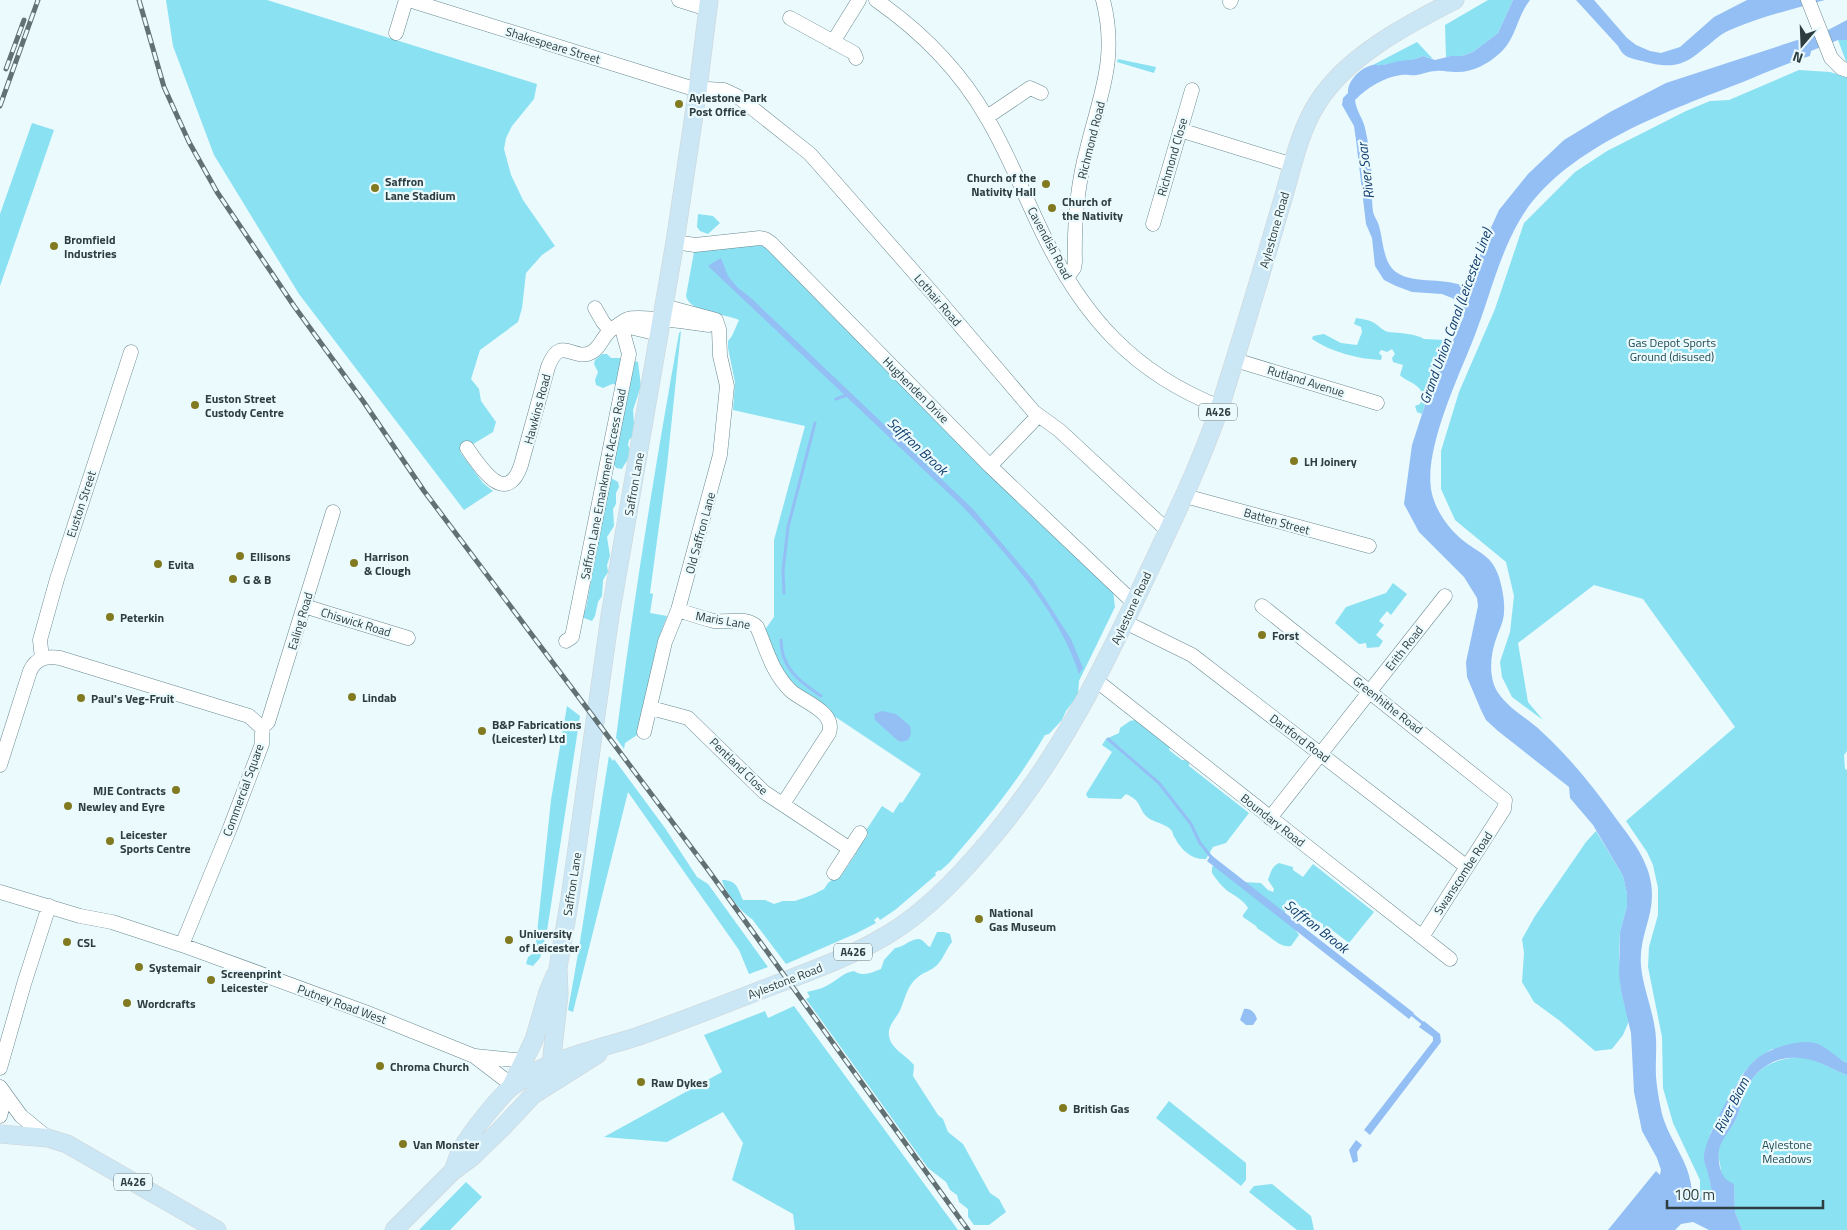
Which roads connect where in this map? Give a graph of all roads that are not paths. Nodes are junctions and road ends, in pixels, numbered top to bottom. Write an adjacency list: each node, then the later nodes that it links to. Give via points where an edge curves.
1 (408, 0): 10 (street); 14 (street, Shakespeare Street)
2 (679, 0): 7 (street)
3 (859, 0): 11 (street)
4 (876, 0): 17 (street, Cavendish Road, via 923,36 946,59)
5 (1103, 0): 22 (street, Richmond Road, via 1108,32 1107,76 1079,188 1075,214 1075,262)
6 (1455, 0): 19 (main road, Aylestone Road / A426, via 1422,17 1359,58 1335,78 1316,104)
7 (709, 4): 14 (main road, Saffron Lane)
8 (1809, 5): 13 (street, via 1831,58)
9 (790, 18): 11 (street)
10 (396, 33)
11 (833, 42): 12 (street, via 854,53)
12 (856, 58)
13 (1847, 70)
14 (698, 88): 21 (main road, Saffron Lane); 30 (street, Lothair Road, via 730,92 810,154)
15 (1192, 90): 18 (street, Richmond Close)
16 (1041, 93): 17 (street, via 1030,88)
17 (986, 117): 22 (street, Cavendish Road)
18 (1180, 130): 19 (street); 20 (street, Richmond Close)
19 (1293, 165): 27 (main road, Aylestone Road / A426)
20 (1153, 224)
21 (675, 242): 24 (main road, Saffron Lane); 32 (street, Hughenden Drive, via 695,245 766,239)
22 (1067, 278): 29 (street, Cavendish Road, via 1098,322 1135,359 1173,386)
23 (595, 308): 25 (street, Saffron Lane Emankment Access Road, via 603,322)
24 (662, 320): 25 (street); 41 (street, Old Saffron Lane, via 719,329 720,356 727,386 720,456); 65 (main road, Saffron Lane, via 610,616)
25 (615, 328): 31 (street, Hawkins Road, via 592,352 559,350 552,357 521,466 514,478 502,484 491,480); 44 (street, Saffron Lane Emankment Access Road, via 629,354 572,637)
26 (131, 352): 45 (street, Euston Street, via 57,579 40,640)
27 (1235, 360): 28 (street, Rutland Avenue); 29 (main road, Aylestone Road / A426)
28 (1377, 403)
29 (1220, 407): 33 (main road, Aylestone Road / A426)
30 (1038, 416): 32 (street); 35 (street, Lothair Road, via 1059,430)
31 (467, 448)
32 (990, 466): 38 (street, Hughenden Drive)
33 (1185, 496): 35 (main road, Aylestone Road / A426); 36 (street, Batten Street)
34 (333, 512): 39 (street, Ealing Road)
35 (1168, 531): 38 (main road, Aylestone Road / A426)
36 (1369, 546)
37 (1445, 596): 47 (street, Erith Road)
38 (1134, 603): 42 (main road, Aylestone Road / A426)
39 (304, 606): 43 (street, Chiswick Road); 49 (street, Ealing Road, via 268,722)
40 (1262, 606): 47 (street, Greenhithe Road)
41 (678, 610): 48 (street, Old Saffron Lane, via 665,642); 53 (street, Maris Lane, via 717,621 753,623 780,680 828,719 829,733)
42 (1125, 622): 46 (main road, Aylestone Road / A426); 51 (street, Dartford Road, via 1192,655)
43 (408, 638)
44 (566, 641)
45 (42, 659): 49 (street, Commercial Square, via 60,658 249,716); 52 (street, via 36,661 30,672)
46 (1096, 681): 55 (street, Boundary Road); 67 (main road, Aylestone Road / A426, via 1026,795 966,867 928,904 889,934 831,963)
47 (1370, 691): 51 (street, Erith Road); 54 (street, Greenhithe Road, via 1502,796 1506,804)
48 (651, 708): 50 (street, Old Saffron Lane); 53 (street, Pentland Close, via 688,718 757,785)
49 (262, 728): 63 (street, Commercial Square, via 262,744 248,782)
50 (644, 732)
51 (1321, 753): 55 (street, Erith Road); 58 (street, Dartford Road)
52 (0, 765)
53 (783, 804): 57 (street, Pentland Close)
54 (1504, 809): 58 (street, Swanscombe Road)
55 (1270, 818): 62 (street, Boundary Road)
56 (860, 833): 57 (street)
57 (850, 849): 59 (street)
58 (1467, 867): 62 (street, Swanscombe Road)
59 (834, 873)
60 (0, 892): 61 (street)
61 (49, 906): 63 (street); 72 (street)
62 (1422, 937): 64 (street, Boundary Road)
63 (182, 945): 69 (street, Putney Road West)
64 (1450, 960)
65 (558, 968): 66 (main road, Saffron Lane); 70 (main road, Saffron Lane)
66 (555, 1034): 68 (main road, via 568,1046); 71 (main road, Saffron Lane)
67 (608, 1046): 68 (main road, Aylestone Road / A426); 75 (main road, Aylestone Road / A426)
68 (583, 1052): 71 (main road, Aylestone Road / A426)
69 (474, 1056): 70 (street, Putney Road West); 73 (street, Putney Road West)
70 (525, 1061): 71 (main road); 73 (main road, Saffron Lane)
71 (551, 1065): 73 (main road, Aylestone Road / A426); 75 (main road)
72 (0, 1068)
73 (512, 1085): 79 (main road, Aylestone Road / A426, via 461,1150)
74 (0, 1086): 76 (street, via 3,1105); 78 (street, via 20,1116)
75 (533, 1095): 79 (main road, Aylestone Road / A426, via 472,1157)
76 (0, 1116)
77 (0, 1134): 78 (main road, A426)
78 (48, 1138): 80 (main road, A426, via 86,1154)
79 (453, 1171): 81 (main road, Aylestone Road / A426)
80 (216, 1230)
81 (394, 1230)

